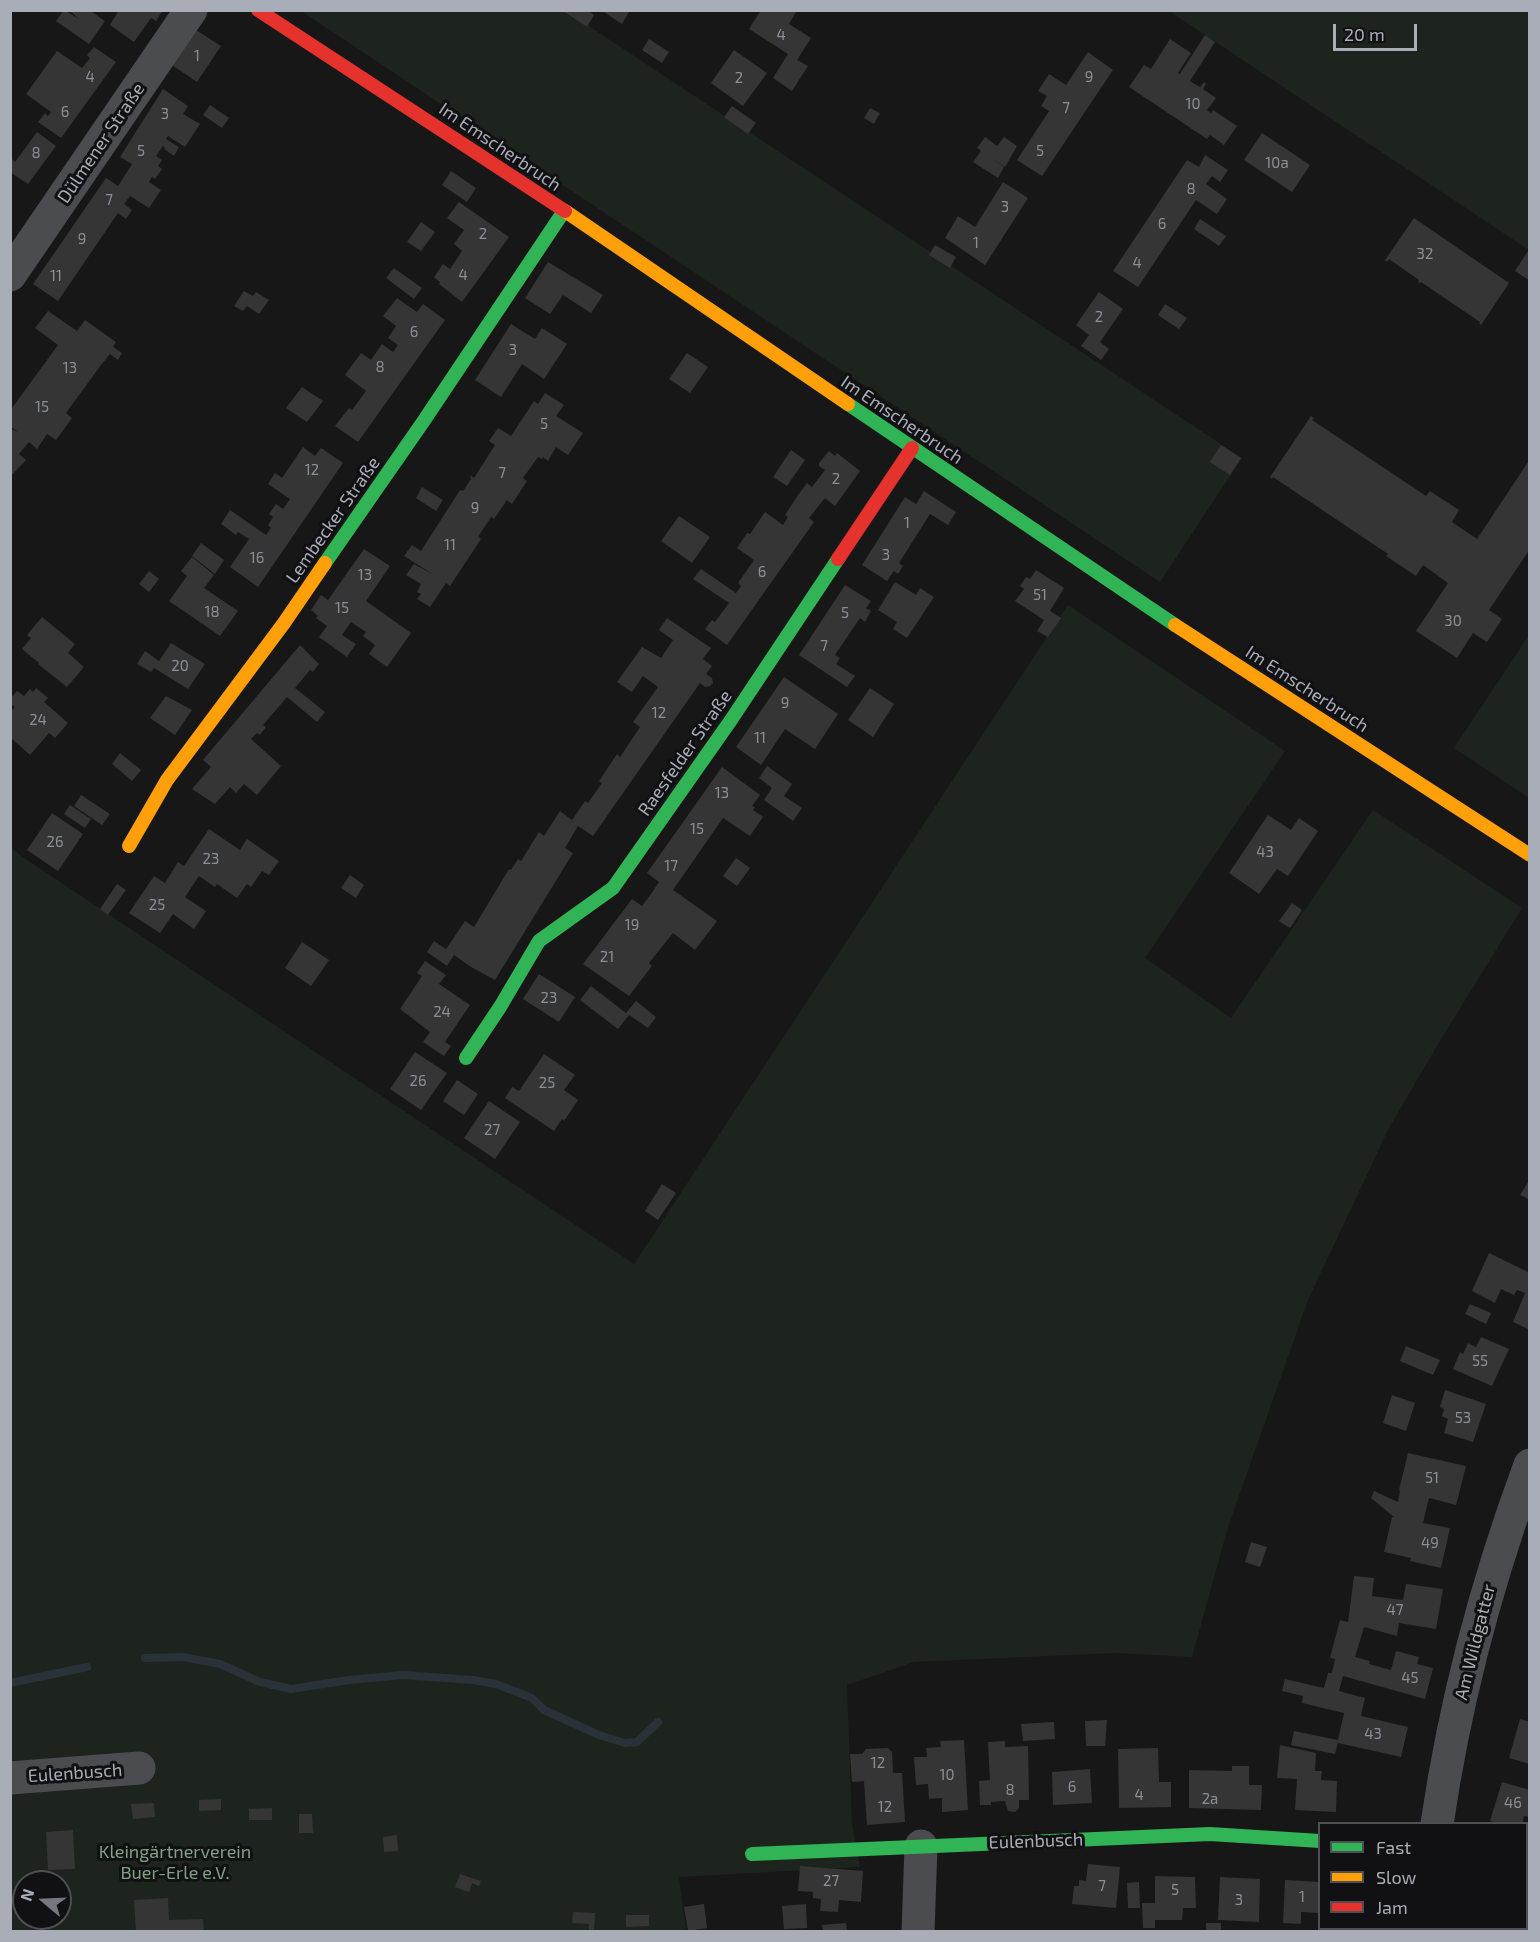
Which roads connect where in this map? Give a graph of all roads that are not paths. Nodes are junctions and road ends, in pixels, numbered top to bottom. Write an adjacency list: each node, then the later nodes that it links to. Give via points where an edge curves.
1 (191, 10): 4 (street, Dülmener Straße)
2 (258, 10): 3 (street, Im Emscherbruch)
3 (564, 211): 5 (street, Im Emscherbruch); 6 (street, Lembecker Straße, via 284,623 167,780)
4 (10, 275)
5 (912, 448): 7 (street, Im Emscherbruch, via 1163,617); 8 (street, Raesfelder Straße, via 613,888 539,941)
6 (129, 846)
7 (1530, 855)
8 (466, 1058)
9 (1526, 1484): 12 (street, Am Wildgatter, via 1491,1580 1467,1669)
10 (139, 1768): 11 (street, Eulenbusch)
11 (10, 1778)
12 (1437, 1822)
13 (1318, 1841): 14 (street, Eulenbusch, via 1210,1834)
14 (921, 1846): 15 (street, Eulenbusch); 16 (street)
15 (752, 1854)
16 (918, 1932)

